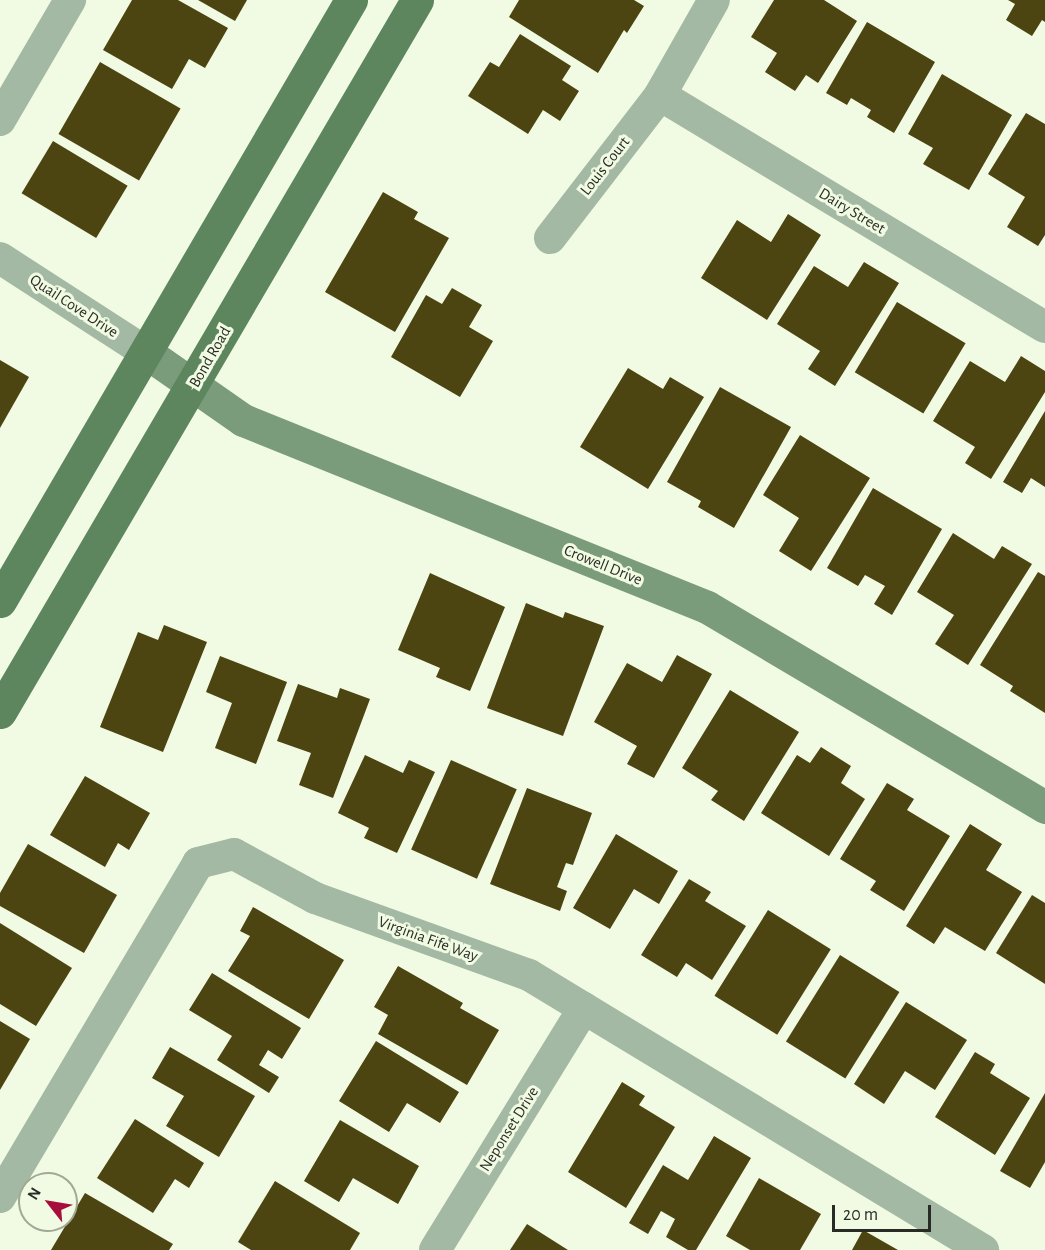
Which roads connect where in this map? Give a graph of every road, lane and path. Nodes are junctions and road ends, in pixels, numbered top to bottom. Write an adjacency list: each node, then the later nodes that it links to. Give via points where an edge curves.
1 (70, 0): 6 (street)
2 (351, 0): 10 (main road)
3 (417, 0): 11 (main road, Bond Road)
4 (714, 0): 5 (street, Louis Court)
5 (660, 95): 7 (street, Louis Court); 9 (street, Dairy Street)
6 (0, 120)
7 (550, 238)
8 (0, 258): 10 (street, Quail Cove Drive)
9 (1045, 327)
10 (147, 353): 11 (street, Crowell Drive); 12 (main road)
11 (194, 385): 13 (main road, Bond Road); 14 (street, Crowell Drive, via 243,420 707,607)
12 (0, 601)
13 (0, 712)
14 (1045, 807)
15 (584, 1008): 16 (street, Virginia Fife Way, via 530,975 315,898 234,854 198,863); 17 (street, Neponset Drive); 18 (street, Virginia Fife Way)
16 (0, 1197)
17 (435, 1250)
18 (982, 1250)

